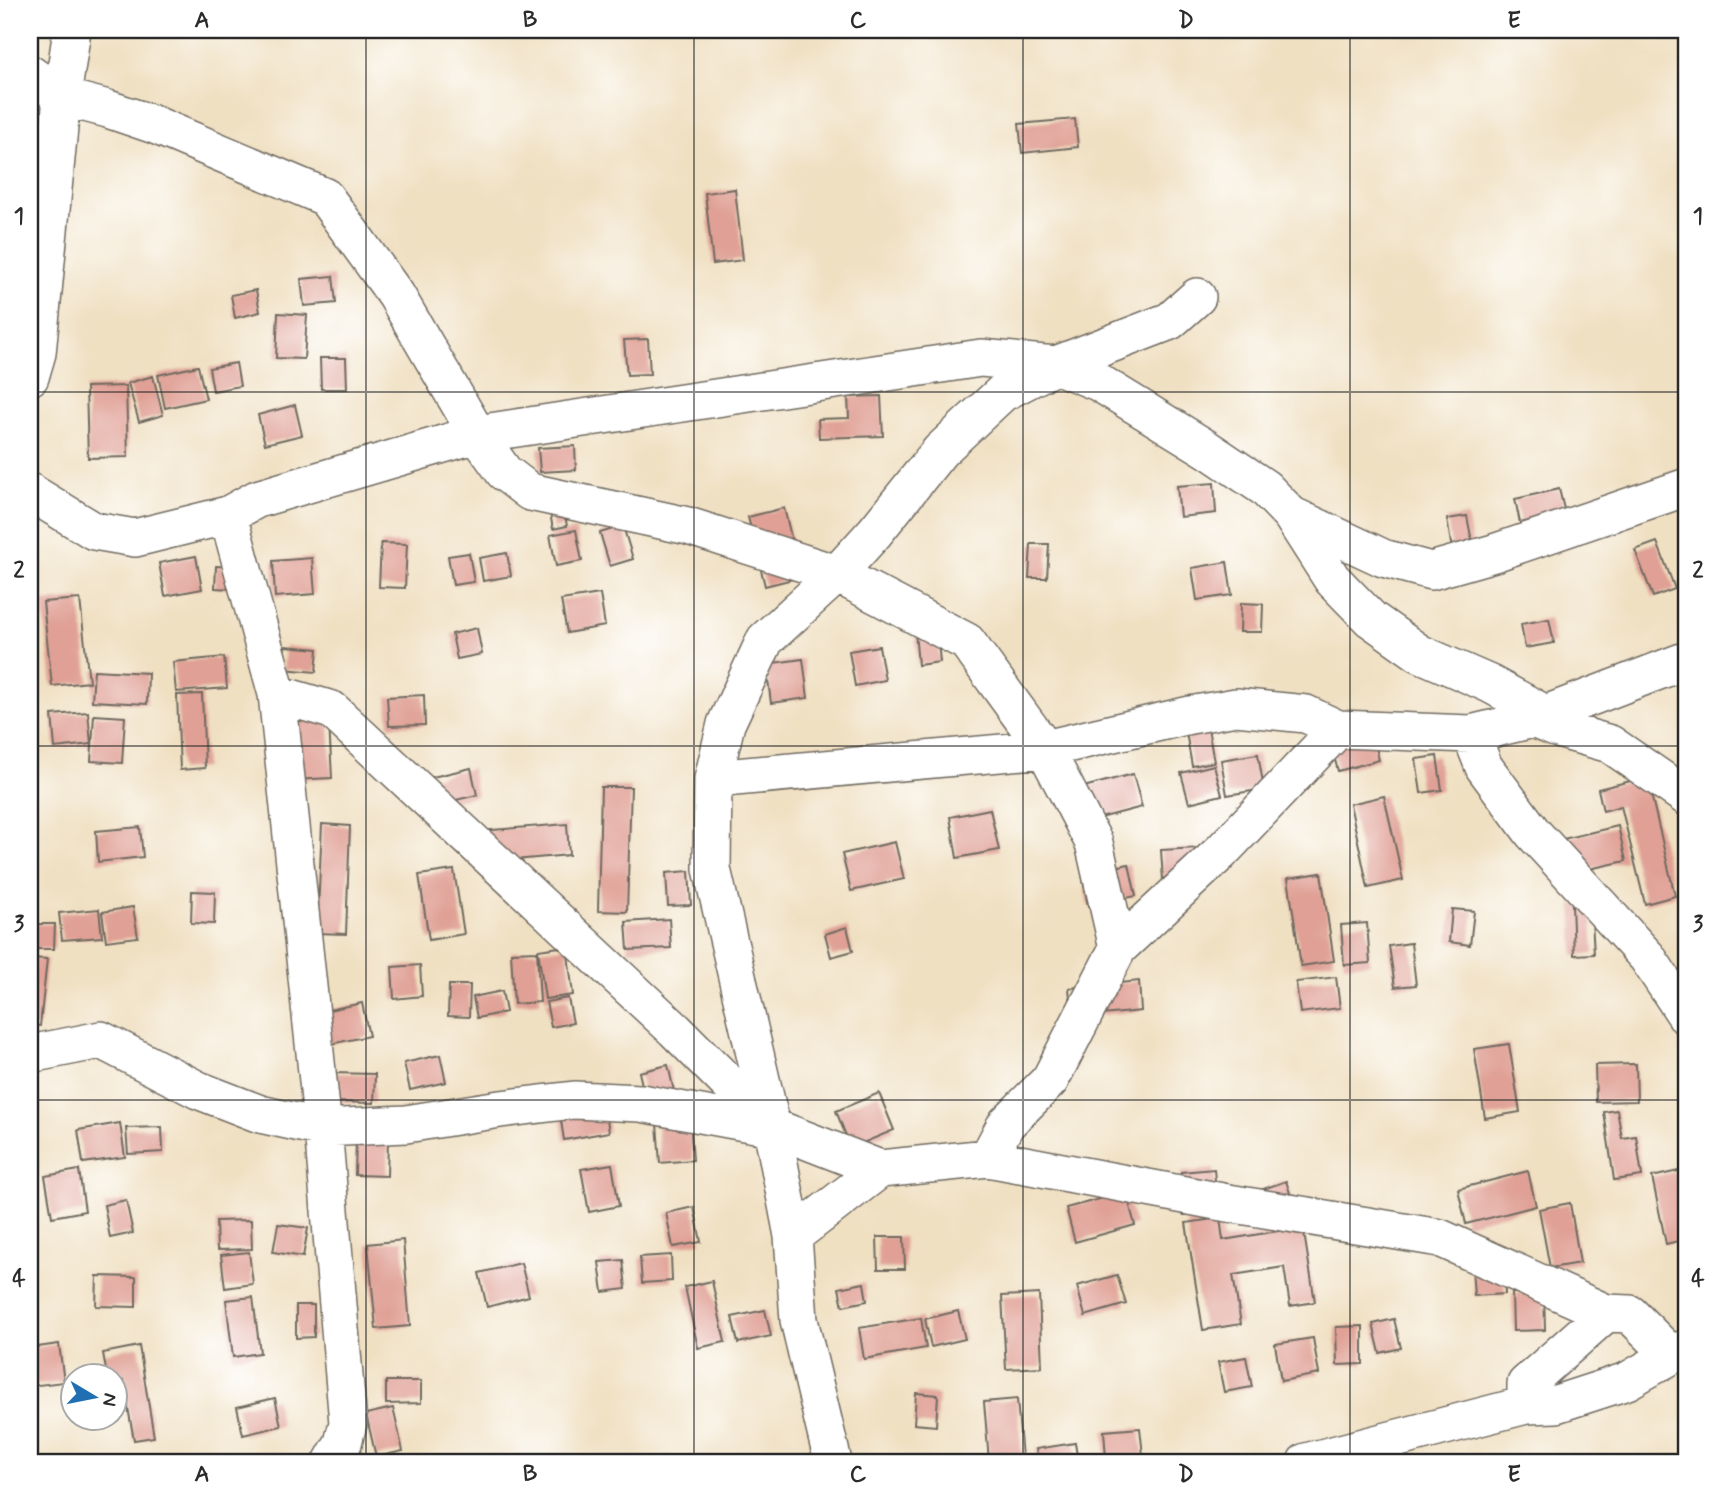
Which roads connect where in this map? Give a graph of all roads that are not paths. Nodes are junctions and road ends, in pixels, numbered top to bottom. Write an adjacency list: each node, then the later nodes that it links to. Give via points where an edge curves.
1 (72, 30): 3 (street)
2 (30, 74): 3 (street)
3 (62, 97): 6 (street, via 37,353); 7 (street, via 155,125 325,197 396,295)
4 (1197, 298): 5 (street, via 1170,321)
5 (1056, 365): 7 (street, via 981,358); 10 (street, via 1098,382 1207,449 1265,488); 12 (street, via 1002,393 940,450)
6 (30, 377)
7 (477, 434): 11 (street, via 257,499); 12 (street, via 504,472 530,492 688,526)
8 (1687, 487): 10 (street, via 1431,571 1383,558)
9 (30, 492): 11 (street, via 94,531 135,538)
10 (1291, 514): 15 (street, via 1332,579 1371,619 1419,653 1490,684)
11 (228, 515): 14 (street)
12 (837, 574): 18 (street, via 967,642); 19 (street, via 765,640 726,724)
13 (1687, 660): 15 (street)
14 (277, 694): 24 (street, via 331,710 675,1030); 25 (street)
15 (1539, 717): 17 (street); 20 (street, via 1558,729 1610,744)
16 (1338, 729): 17 (street); 18 (street, via 1306,714 1237,707); 21 (street, via 1221,852)
17 (1472, 734): 22 (street, via 1484,767 1533,833 1647,957)
18 (1045, 750): 19 (street); 21 (street, via 1094,843)
19 (713, 779): 24 (street, via 712,869)
20 (1687, 797)
21 (1118, 948): 26 (street, via 1050,1080 1006,1124)
22 (1687, 1017)
23 (30, 1054): 25 (street, via 102,1040 198,1090 260,1114)
24 (772, 1127): 25 (street, via 641,1103 573,1100 406,1124); 27 (street); 28 (street)
25 (323, 1128): 32 (street, via 348,1423 344,1443)
26 (988, 1158): 27 (street); 29 (street, via 1440,1238)
27 (880, 1169): 28 (street)
28 (793, 1236): 33 (street, via 799,1320)
29 (1606, 1312): 30 (street, via 1630,1314); 31 (street, via 1527,1384)
30 (1679, 1354): 31 (street, via 1627,1381 1556,1404)
31 (1526, 1405): 34 (street)
32 (332, 1462)
33 (833, 1462)
34 (1306, 1462)

